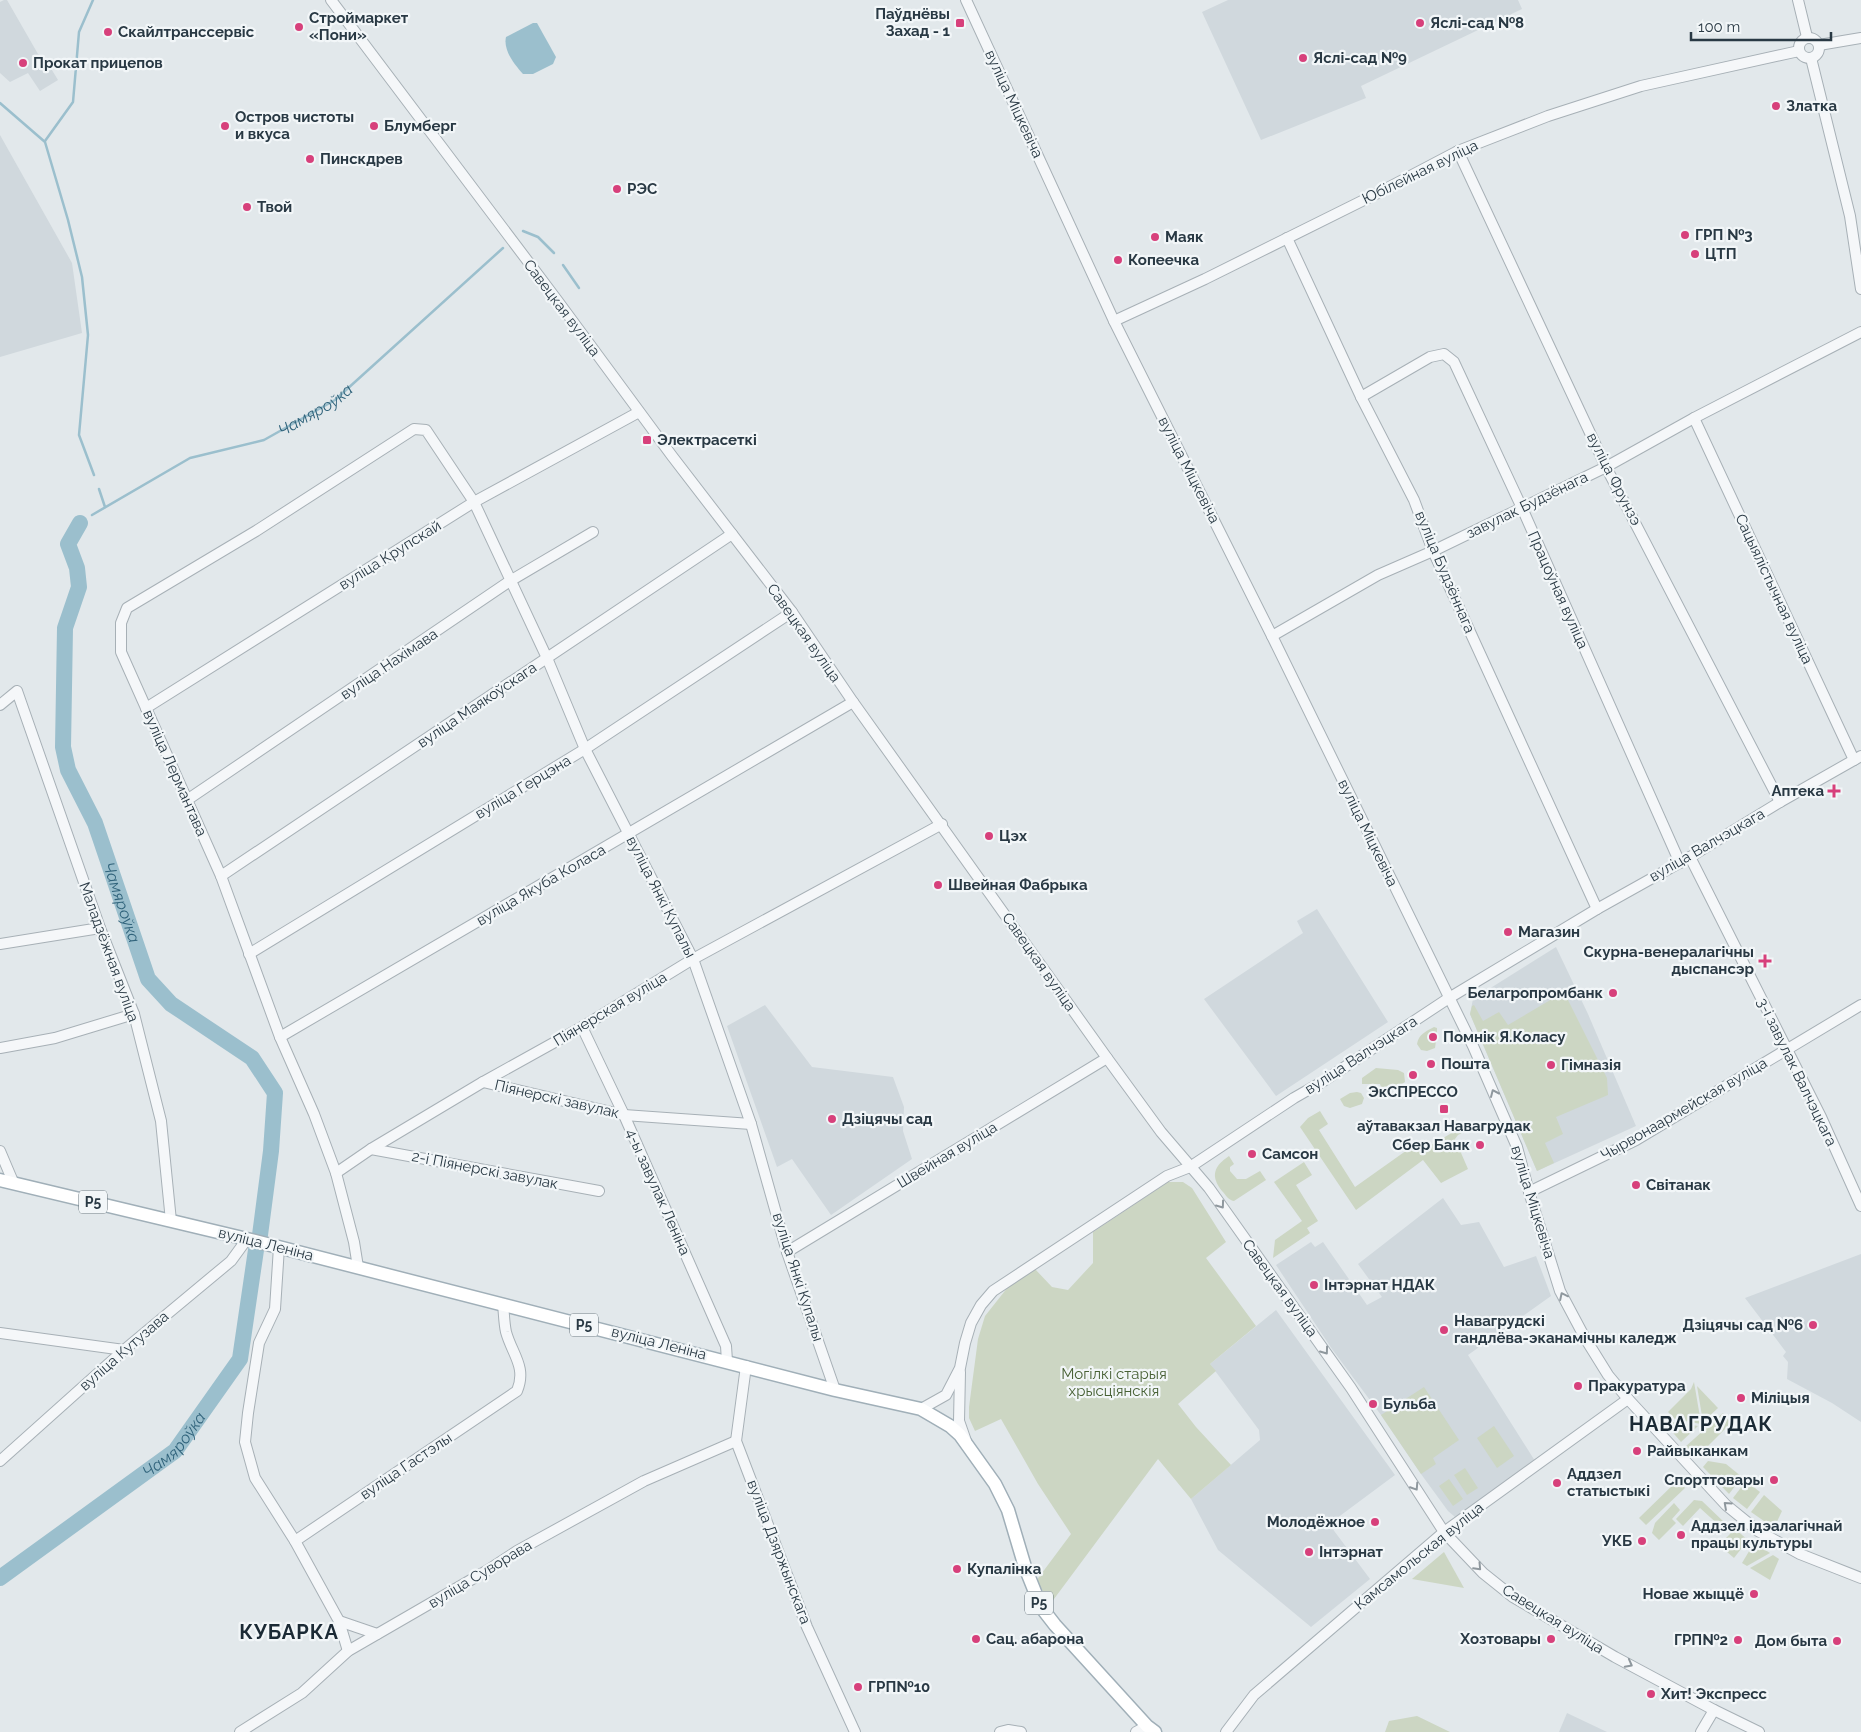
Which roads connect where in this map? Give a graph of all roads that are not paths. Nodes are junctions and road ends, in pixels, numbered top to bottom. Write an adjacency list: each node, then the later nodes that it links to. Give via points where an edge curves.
1 (331, 0): 15 (street, Савецкая вуліца)
2 (966, 0): 12 (street, вуліца Міцкевіча)
3 (1798, 0): 4 (street)
4 (1807, 38): 6 (street, via 1815,39); 7 (street, via 1800,43)
5 (1861, 38): 6 (street)
6 (1819, 45): 8 (street, via 1818,52)
7 (1799, 51): 8 (street); 9 (street, Юбілейная вуліца, via 1641,86 1548,116)
8 (1811, 58): 11 (street, via 1850,216)
9 (1458, 151): 10 (street, Юбілейная вуліца); 18 (street, вуліца Фрунзэ)
10 (1287, 238): 12 (street, Юбілейная вуліца); 14 (street, вуліца Будзённага)
11 (1861, 289)
12 (1114, 321): 26 (street, вуліца Міцкевіча)
13 (1861, 332): 16 (street, завулак Будзёнага)
14 (1361, 398): 20 (street, Працоўная вуліца, via 1430,358 1444,354 1454,362); 23 (street, вуліца Будзённага, via 1414,500)
15 (639, 412): 19 (street, вуліца Крупскай); 22 (street, Савецкая вуліца)
16 (1694, 418): 18 (street, завулак Будзёнага); 32 (street, Сацыялістычная вуліца)
17 (426, 430): 19 (street, вуліца Янкі Купалы); 30 (street, вуліца Лермантава, via 414,429 256,531 127,608 120,624 121,652)
18 (1606, 466): 20 (street, завулак Будзёнага); 34 (street, вуліца Фрунзэ)
19 (474, 502): 24 (street, вуліца Янкі Купалы); 30 (street, вуліца Крупскай)
20 (1522, 508): 23 (street, завулак Будзёнага); 38 (street, Працоўная вуліца)
21 (593, 532): 24 (street, вуліца Нахімава)
22 (732, 534): 25 (street, Савецкая вуліца); 27 (street, вуліца Маякоўскага)
23 (1433, 550): 26 (street, завулак Будзёнага, via 1378,575); 40 (street, вуліца Будзённага)
24 (510, 581): 27 (street, вуліца Янкі Купалы); 33 (street, вуліца Нахімава)
25 (792, 612): 28 (street, Савецкая вуліца); 31 (street, вуліца Герцэна)
26 (1272, 636): 45 (street, вуліца Міцкевіча)
27 (547, 658): 31 (street, вуліца Янкі Купалы); 39 (street, вуліца Маякоўскага)
28 (853, 702): 35 (street, Савецкая вуліца); 36 (street, вуліца Якуба Коласа)
29 (0, 705): 41 (street, Маладзёжная вуліца, via 16,691)
30 (146, 708): 33 (street, вуліца Лермантава)
31 (585, 749): 36 (street, вуліца Янкі Купалы); 43 (street, вуліца Герцэна)
32 (1858, 758): 34 (street, вуліца Валчэцкага)
33 (187, 800): 39 (street, вуліца Лермантава)
34 (1780, 802): 37 (street, вуліца Валчэцкага)
35 (942, 824): 44 (street, Піянерская вуліца); 52 (street, Савецкая вуліца)
36 (629, 834): 44 (street, вуліца Янкі Купалы); 49 (street, вуліца Якуба Коласа)
37 (1690, 857): 38 (street, вуліца Валчэцкага); 51 (street, 3-і завулак Валчэцкага)
38 (1680, 862): 40 (street, вуліца Валчэцкага)
39 (221, 876): 43 (street, вуліца Лермантава)
40 (1597, 909): 45 (street, вуліца Валчэцкага)
41 (100, 928): 42 (street); 47 (street, Маладзёжная вуліца)
42 (0, 944)
43 (249, 954): 49 (street, вуліца Лермантава)
44 (693, 959): 48 (street, Піянерская вуліца); 55 (street, вуліца Янкі Купалы)
45 (1449, 998): 58 (street, вуліца Валчэцкага); 63 (street, вуліца Міцкевіча, one-way to 45, via 1517,1147)
46 (1861, 1005): 51 (street, Чырвонаармейская вуліца)
47 (134, 1014): 50 (street, via 55,1038); 65 (street, Маладзёжная вуліца, via 161,1121)
48 (582, 1026): 53 (street, Піянерская вуліца); 54 (street, 4-ы завулак Леніна)
49 (280, 1037): 59 (street, вуліца Лермантава)
50 (0, 1048)
51 (1787, 1051): 63 (street, Чырвонаармейская вуліца, via 1636,1140); 64 (street, 3-і завулак Валчэцкага)
52 (1107, 1058): 58 (street, Савецкая вуліца); 68 (street, Швейная вуліца)
53 (483, 1082): 54 (street, Піянерскі завулак); 56 (street, Піянерская вуліца)
54 (624, 1115): 55 (street, Піянерскі завулак); 73 (street, 4-ы завулак Леніна, via 726,1346)
55 (751, 1124): 68 (street, вуліца Янкі Купалы)
56 (371, 1149): 59 (street, Піянерская вуліца); 62 (street, 2-і Піянерскі завулак)
57 (0, 1151): 61 (street)
58 (1190, 1167): 75 (street, вуліца Валчэцкага, via 1167,1176 993,1291 980,1305 971,1323); 82 (street, Савецкая вуліца, one-way to 82, via 1209,1188 1351,1388)
59 (336, 1173): 69 (street, вуліца Лермантава)
60 (0, 1180): 61 (main road, вуліца Леніна / Р5)
61 (14, 1184): 65 (main road, вуліца Леніна / Р5)
62 (598, 1191)
63 (1529, 1192): 77 (street, вуліца Міцкевіча, one-way to 63, via 1599,1360 1560,1291)
64 (1861, 1206)
65 (171, 1221): 66 (main road, вуліца Леніна / Р5)
66 (247, 1239): 67 (main road, вуліца Леніна / Р5); 72 (street, вуліца Кутузава, via 231,1261)
67 (279, 1248): 69 (main road, вуліца Леніна / Р5); 83 (street, via 275,1309 259,1343 246,1442 255,1478)
68 (787, 1252): 76 (street, вуліца Янкі Купалы)
69 (358, 1267): 70 (main road, вуліца Леніна / Р5)
70 (503, 1304): 73 (main road, вуліца Леніна / Р5); 83 (street, вуліца Гастэлы, via 506,1331 520,1368 521,1380 517,1390)
71 (0, 1333): 72 (street)
72 (124, 1350): 81 (street, вуліца Кутузава)
73 (727, 1360): 74 (main road, вуліца Леніна / Р5)
74 (746, 1366): 76 (main road, вуліца Леніна / Р5); 79 (street, вуліца Дзяржынскага)
75 (960, 1368): 78 (street, вуліца Валчэцкага, via 946,1396); 80 (street, via 959,1421)
76 (836, 1390): 78 (main road, вуліца Леніна / Р5)
77 (1628, 1399): 82 (street, Камсамольская вуліца); 84 (street, вуліца Міцкевіча, one-way to 77, via 1800,1554 1758,1531 1726,1505)
78 (921, 1410): 80 (main road, вуліца Леніна / Р5, via 950,1426)
79 (736, 1441): 86 (street, вуліца Суворава, via 644,1481); 91 (street, вуліца Дзяржынскага, via 806,1627)
80 (968, 1446): 89 (main road, вуліца Леніна / Р5, via 995,1484 1008,1510 1024,1567 1041,1607)
81 (0, 1461)
82 (1444, 1532): 88 (street, Савецкая вуліца, one-way to 88, via 1483,1574 1513,1597); 94 (street, Камсамольская вуліца, via 1254,1695)
83 (295, 1541): 85 (street)
84 (1861, 1578)
85 (339, 1621): 86 (street); 87 (street)
86 (377, 1634): 87 (street, вуліца Суворава)
87 (348, 1651): 90 (street, вуліца Суворава, via 302,1693)
88 (1714, 1710): 95 (street); 96 (street, Савецкая вуліца)
89 (1146, 1730)
90 (240, 1732)
91 (856, 1732)
92 (1000, 1732): 93 (street)
93 (1021, 1732)
94 (1226, 1732)
95 (1701, 1732)
96 (1759, 1732)

